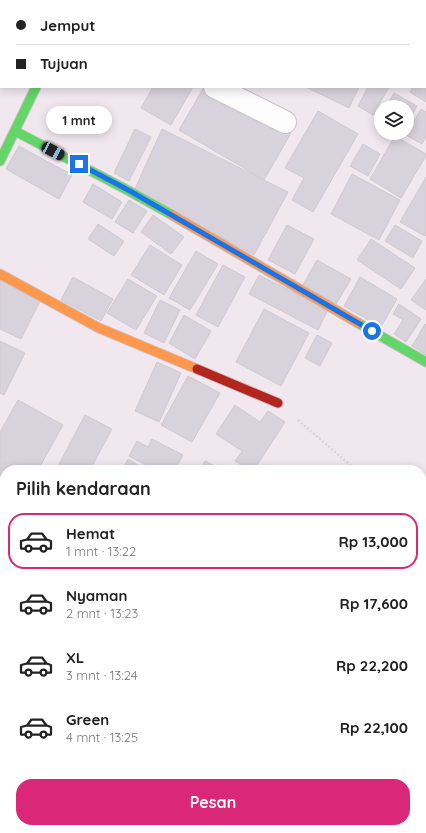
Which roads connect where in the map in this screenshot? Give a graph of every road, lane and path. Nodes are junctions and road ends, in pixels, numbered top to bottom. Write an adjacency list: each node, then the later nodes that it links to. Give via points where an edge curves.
1 (217, 88): 3 (street)
2 (31, 89): 4 (street)
3 (285, 122)
4 (15, 131): 5 (street); 7 (street, via 130,191)
5 (0, 160)
6 (0, 274): 8 (street, via 99,328)
7 (426, 362)
8 (278, 403): 9 (path)
9 (350, 465)

